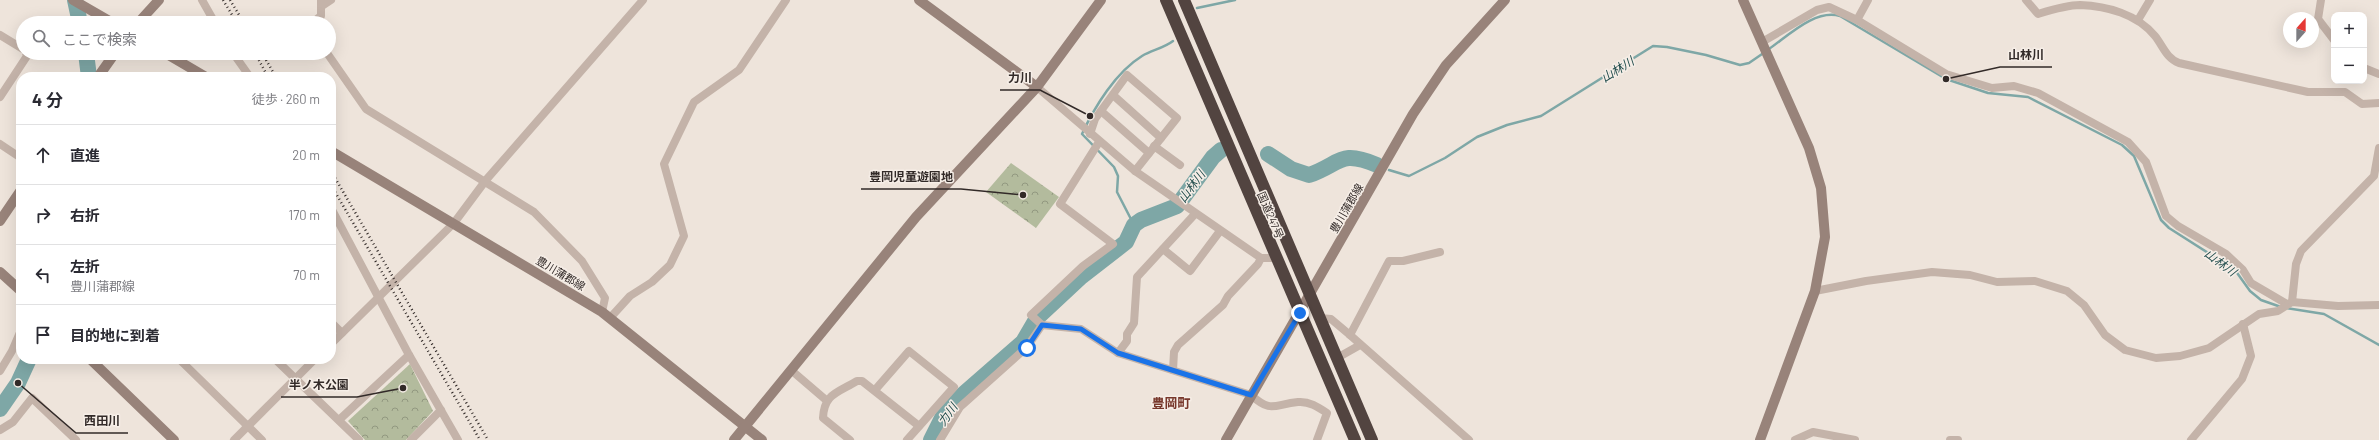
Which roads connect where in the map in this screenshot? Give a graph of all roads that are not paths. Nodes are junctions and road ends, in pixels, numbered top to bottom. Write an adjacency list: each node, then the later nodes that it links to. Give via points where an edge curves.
1 (73, 0): 18 (street)
2 (159, 0): 19 (street)
3 (202, 0): 20 (street)
4 (331, 0): 17 (street)
5 (643, 0): 55 (street)
6 (786, 0): 74 (street, via 739,70 694,102 664,164 684,236 670,265 652,282)
7 (919, 0): 40 (street)
8 (1101, 0): 40 (street)
9 (1166, 0): 65 (highway, 国道247号)
10 (1184, 0): 69 (highway, 国道247号)
11 (1505, 0): 69 (street, 豊川蒲郡線, via 1446,65 1413,114)
12 (1743, 0): 26 (street)
13 (1868, 0): 22 (street)
14 (2026, 0): 23 (street, via 2038,14 2080,5 2121,12)
15 (2150, 0): 23 (street)
16 (2321, 0): 25 (street, via 2318,19)
17 (321, 3): 21 (street)
18 (101, 16)
19 (144, 16)
20 (211, 16)
21 (321, 16)
22 (1857, 20): 26 (street, via 1830,7 1817,10); 71 (street, via 1946,74 1992,88 2014,86 2038,93 2128,142 2146,162 2166,216 2178,226 2226,254 2244,270 2251,283)
23 (2138, 20): 43 (street, via 2154,35 2171,60 2178,63 2308,92 2345,92 2362,104)
24 (0, 35): 27 (street)
25 (2331, 36)
26 (1763, 44): 68 (street, via 1809,148 1821,188 1825,237)
27 (16, 45)
28 (24, 60): 34 (street)
29 (110, 60): 35 (street)
30 (177, 60): 36 (street)
31 (238, 60): 37 (street)
32 (332, 60): 55 (street, via 366,109)
33 (2367, 69): 39 (street)
34 (16, 72)
35 (102, 72)
36 (197, 72)
37 (246, 72)
38 (16, 73): 42 (street)
39 (2379, 74)
40 (1037, 86): 45 (street); 91 (street, via 916,217)
41 (1112, 95): 44 (street); 46 (street); 46 (street, via 1127,75 1177,118)
42 (0, 97)
43 (2379, 103)
44 (1101, 111): 45 (street); 50 (street)
45 (1086, 130): 48 (street)
46 (1161, 138): 50 (street)
47 (0, 144): 52 (street)
48 (1096, 146): 54 (street); 76 (street, via 1060,204 1113,244 1083,266 1030,315)
49 (2379, 148): 71 (street, via 2374,176 2301,251)
50 (1152, 150): 53 (street); 54 (street)
51 (336, 154): 60 (street, 豊川蒲郡線)
52 (16, 155)
53 (1180, 166)
54 (1135, 171): 57 (street)
55 (486, 180): 60 (street); 74 (street, via 534,212 582,261 605,298)
56 (16, 197): 59 (street)
57 (1196, 214): 61 (street); 62 (street)
58 (336, 217): 70 (street)
59 (0, 221)
60 (454, 223): 70 (street); 74 (street, 豊川蒲郡線)
61 (1220, 231): 62 (street, via 1190,271); 64 (street)
62 (1163, 249): 84 (street, via 1136,277 1138,285 1134,323 1127,334 1127,341)
63 (1440, 252): 80 (street, via 1389,262)
64 (1261, 258): 65 (street); 92 (street, via 1223,305 1178,344 1174,352)
65 (1275, 258): 73 (highway, 国道247号)
66 (0, 272): 67 (street)
67 (16, 286)
68 (1815, 291): 77 (street, via 1932,272 1970,275 1997,282 2035,281 2067,291 2084,305 2105,335 2125,350 2156,358 2180,356 2209,348); 121 (street)
69 (1310, 295): 73 (street, 豊川蒲郡線); 75 (highway, 国道247号)
70 (379, 297): 79 (street); 85 (street)
71 (2289, 303): 72 (street); 77 (street, via 2278,311 2259,314)
72 (2379, 305)
73 (1300, 313): 96 (street, 豊川蒲郡線); 118 (highway, 国道247号)
74 (606, 315): 101 (street, 豊川蒲郡線)
75 (1320, 318): 80 (street, via 1331,319); 86 (highway, 国道247号)
76 (1038, 322): 84 (street, via 1081,329); 115 (street, via 1027,348 960,407)
77 (2243, 324): 126 (street, via 2251,356 2242,379)
78 (336, 327): 79 (street)
79 (342, 333): 81 (street)
80 (1350, 334): 83 (street)
81 (336, 339)
82 (16, 342): 93 (street)
83 (1360, 345): 86 (street); 120 (street)
84 (1118, 353): 92 (street)
85 (409, 355): 98 (street); 99 (street)
86 (1337, 358): 119 (highway, 国道247号)
87 (95, 364): 105 (street)
88 (184, 364): 100 (street)
89 (280, 364): 94 (street)
90 (310, 364): 94 (street)
91 (791, 370): 97 (street); 101 (street)
92 (1173, 370): 96 (street)
93 (0, 371)
94 (295, 378): 99 (street); 100 (street)
95 (875, 390): 97 (street, via 862,381 857,381); 102 (street); 102 (street, via 909,351 954,387)
96 (1251, 395): 116 (street, 豊川蒲郡線); 117 (street, via 1262,406 1274,407 1298,402 1311,404 1327,413)
97 (826, 400): 113 (street, via 823,418)
98 (441, 410): 109 (street); 110 (street)
99 (339, 420): 108 (street)
100 (248, 426): 106 (street); 107 (street)
101 (746, 426): 111 (street); 112 (street, 豊川蒲郡線)
102 (919, 426): 114 (street)
103 (0, 430): 104 (street, via 13,422 32,398)
104 (76, 440)
105 (174, 440)
106 (234, 440)
107 (262, 440)
108 (360, 440)
109 (411, 440)
110 (458, 440)
111 (734, 440)
112 (762, 440)
113 (850, 440)
114 (907, 440)
115 (940, 440)
116 (1226, 440)
117 (1317, 440)
118 (1355, 440)
119 (1372, 440)
120 (1469, 440)
121 (1760, 440)
122 (1795, 440): 123 (street, via 1813,432)
123 (1855, 440)
124 (1950, 440): 125 (street)
125 (1958, 440)
126 (2191, 440)

